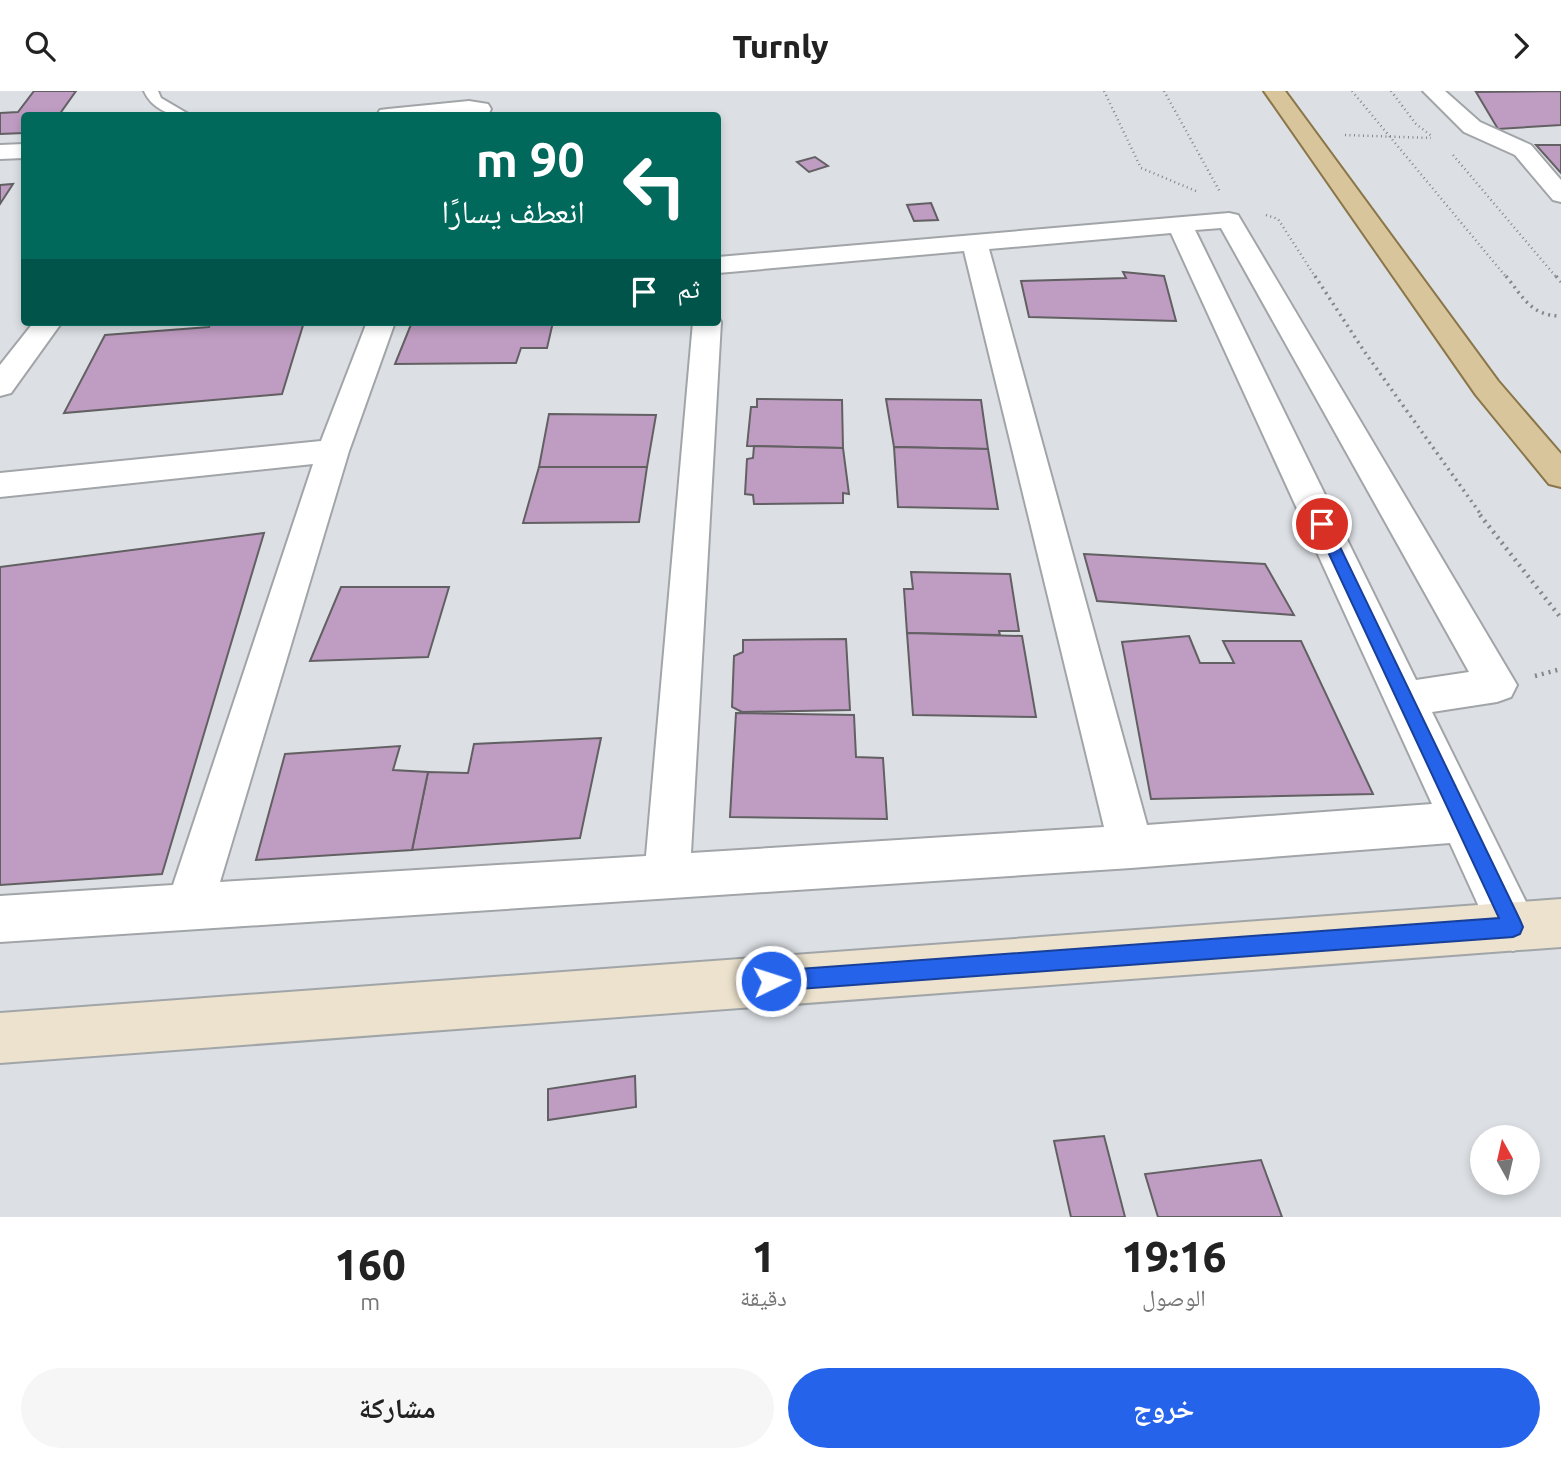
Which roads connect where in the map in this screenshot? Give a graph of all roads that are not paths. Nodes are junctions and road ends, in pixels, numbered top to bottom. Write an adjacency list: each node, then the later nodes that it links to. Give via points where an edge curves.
1 (151, 91): 4 (lane, via 155,100)
2 (1274, 91): 18 (main road, via 1487,389)
3 (1433, 91): 9 (street, via 1472,127 1523,149)
4 (177, 112)
5 (418, 112): 6 (street, via 469,107)
6 (479, 112)
7 (21, 151): 8 (street)
8 (0, 152)
9 (1561, 195)
10 (1179, 224): 11 (street); 20 (street); 20 (street, via 1229,220 1497,685)
11 (975, 244): 12 (street); 22 (street)
12 (721, 265)
13 (45, 326): 16 (street)
14 (380, 326): 17 (street)
15 (707, 326): 23 (street)
16 (0, 386)
17 (333, 451): 19 (street); 24 (street)
18 (1561, 476)
19 (0, 485)
20 (1405, 699): 21 (street)
21 (1464, 822): 22 (street); 27 (street)
22 (1131, 847): 23 (street)
23 (667, 874): 24 (street)
24 (189, 907): 25 (street)
25 (0, 919)
26 (1561, 923): 27 (main road)
27 (1513, 927): 28 (main road)
28 (0, 1038)

